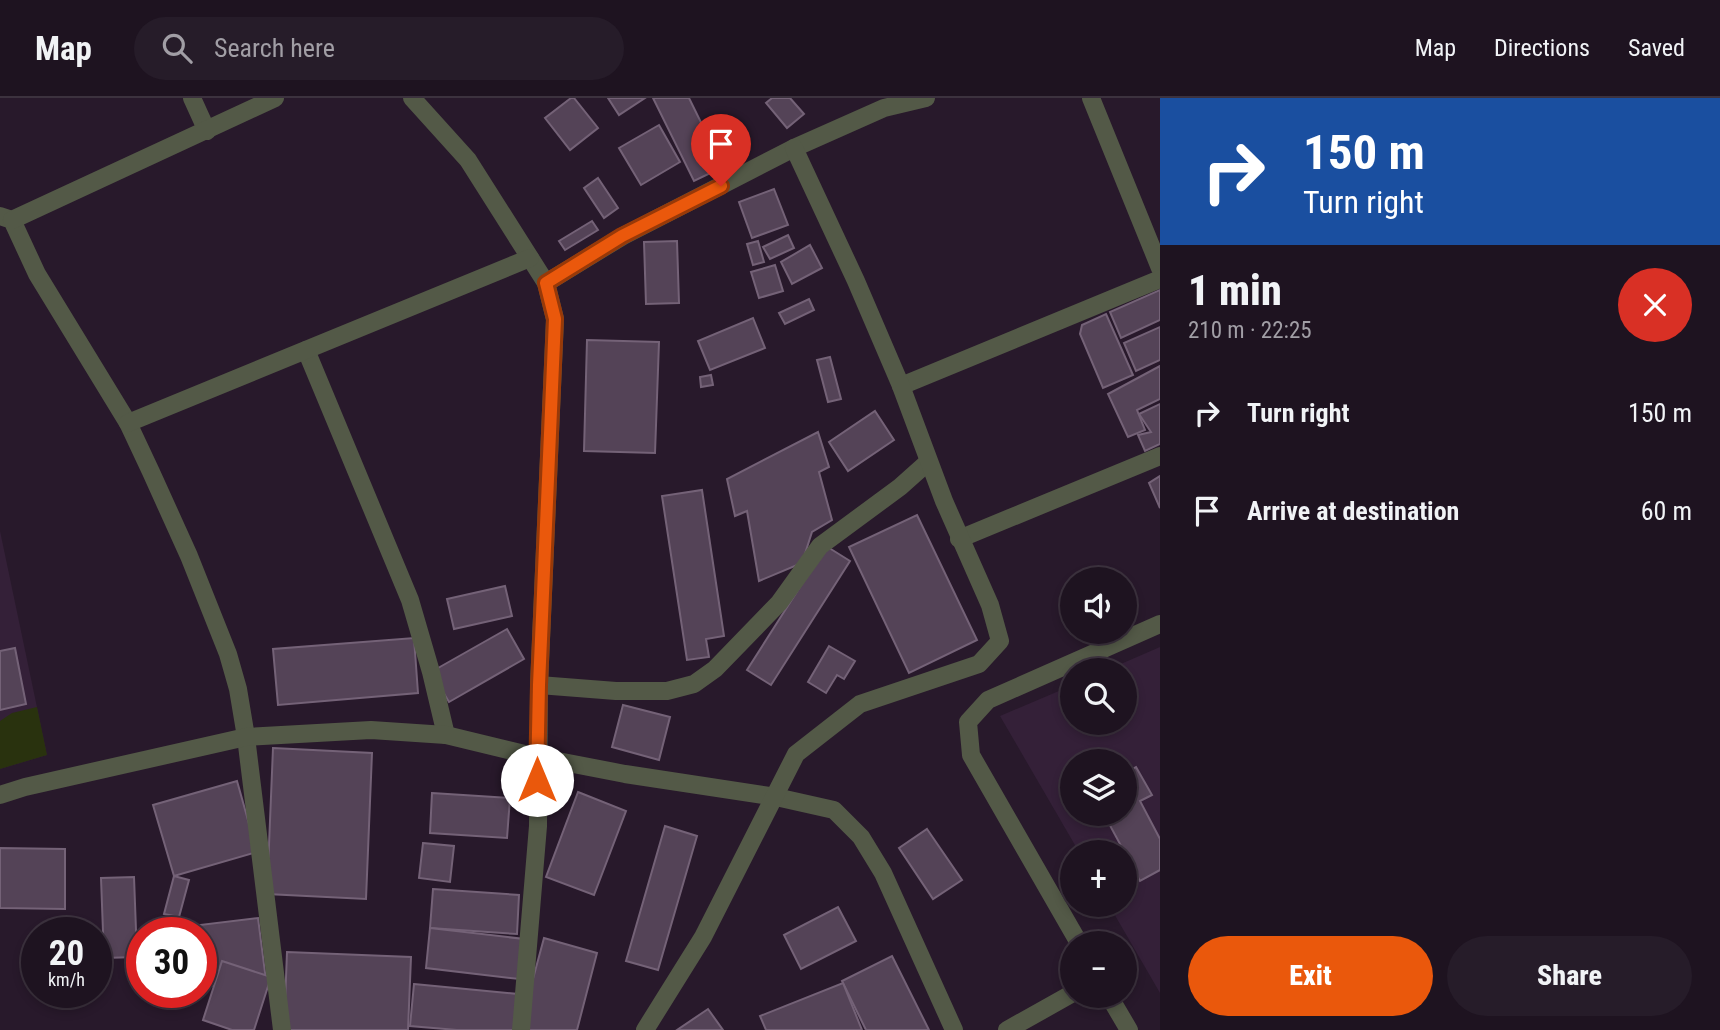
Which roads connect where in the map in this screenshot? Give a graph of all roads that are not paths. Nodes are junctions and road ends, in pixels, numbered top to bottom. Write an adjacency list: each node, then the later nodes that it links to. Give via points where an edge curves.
1 (192, 98): 6 (street)
2 (275, 98): 6 (street)
3 (412, 98): 9 (street, via 468,160)
4 (926, 98): 7 (street, via 884,108)
5 (1091, 98): 10 (street)
6 (207, 131): 8 (street)
7 (794, 148): 12 (street, via 622,236); 14 (street)
8 (6, 218): 15 (street)
9 (530, 258): 12 (street); 13 (street)
10 (1160, 268)
11 (1160, 279): 14 (street)
12 (546, 283): 20 (street, via 555,319)
13 (306, 350): 15 (street); 21 (street, via 410,600)
14 (901, 386): 17 (street)
15 (128, 423): 22 (street, via 228,654)
16 (1160, 456): 18 (street)
17 (928, 462): 18 (street); 20 (street, via 820,547 779,603 715,669 694,684 667,691)
18 (959, 539): 25 (street, via 990,605 1000,642 979,664 860,704 796,754)
19 (1160, 624): 26 (street, via 988,700 968,722 971,755)
20 (539, 685): 23 (street)
21 (446, 735): 22 (street, via 371,730); 23 (street)
22 (246, 737): 24 (street); 29 (street)
23 (537, 757): 25 (street); 30 (street, via 538,826)
24 (0, 795)
25 (776, 797): 31 (street, via 703,937); 32 (street, via 834,810 861,837 883,873)
26 (1072, 931)
27 (1060, 1000): 33 (street)
28 (1116, 1008): 34 (street)
29 (282, 1030)
30 (521, 1030)
31 (645, 1030)
32 (954, 1030)
33 (1007, 1030)
34 (1129, 1030)

